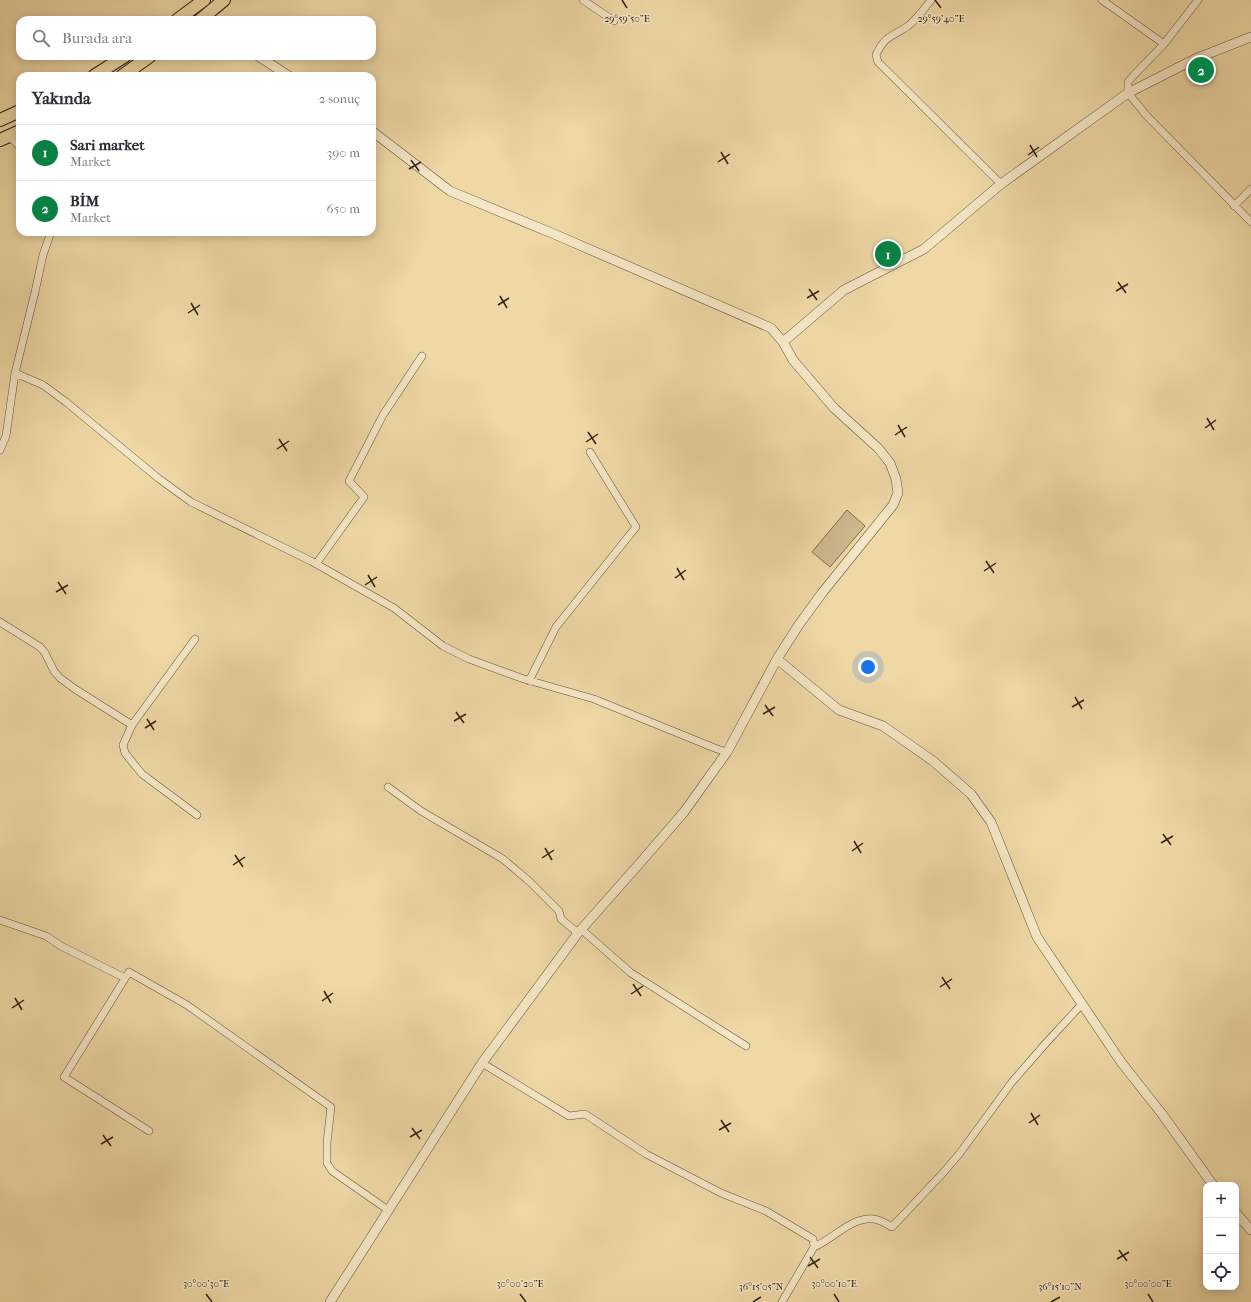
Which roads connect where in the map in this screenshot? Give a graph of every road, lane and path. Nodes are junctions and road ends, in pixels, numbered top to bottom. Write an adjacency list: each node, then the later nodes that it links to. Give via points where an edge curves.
1 (224, 0): 9 (highway)
2 (583, 0): 10 (street)
3 (931, 0): 23 (street, via 908,26 884,40 876,55 878,62)
4 (1102, 0): 12 (street)
5 (1198, 0): 12 (street)
6 (200, 3): 7 (highway); 8 (highway)
7 (182, 16)
8 (203, 16)
9 (207, 16)
10 (614, 21)
11 (1251, 37): 19 (street, via 1195,59)
12 (1164, 44): 19 (street, via 1128,82)
13 (119, 60): 16 (highway)
14 (144, 60): 17 (highway)
15 (264, 60): 18 (street)
16 (100, 72)
17 (128, 72)
18 (283, 72)
19 (1128, 92): 23 (street); 25 (street, via 1146,115)
20 (16, 114): 21 (highway)
21 (0, 120)
22 (376, 134): 28 (street, via 450,191 771,328)
23 (1001, 184): 28 (street, via 924,249 844,290)
24 (1251, 189): 25 (street)
25 (1234, 206): 26 (street)
26 (1251, 222)
27 (50, 236): 30 (street)
28 (783, 342): 36 (street, via 793,360 834,408 878,448 890,463 898,493 893,505 822,593)
29 (422, 356): 33 (street, via 383,415 349,481 364,497)
30 (15, 373): 31 (street, via 6,436); 33 (street, via 43,385 191,502)
31 (0, 450)
32 (590, 452): 37 (street, via 636,527 556,627)
33 (316, 564): 37 (street, via 394,608 443,646 468,659)
34 (0, 622): 38 (street, via 40,647 54,671 65,681)
35 (195, 639): 38 (street)
36 (777, 659): 39 (street); 45 (street, via 839,710 883,726 933,761 972,794 991,822 1037,937)
37 (530, 681): 39 (street, via 594,699)
38 (132, 725): 41 (street, via 123,745 125,753 142,774)
39 (727, 752): 43 (street, via 684,812)
40 (388, 787): 43 (street, via 421,811 504,859 559,911 561,919)
41 (197, 814)
42 (0, 920): 44 (street, via 46,936)
43 (579, 931): 46 (street, via 631,973); 47 (street)
44 (125, 978): 48 (street, via 64,1077); 50 (street, via 129,972 187,1005 331,1107 327,1163 332,1171)
45 (1082, 1004): 49 (street, via 1121,1062); 53 (street, via 1012,1082 960,1153 892,1227 875,1219 855,1222)
46 (746, 1046)
47 (482, 1063): 50 (street); 53 (street, via 568,1116 585,1114 646,1154 721,1193 766,1211 813,1239)
48 (149, 1132)
49 (1211, 1182)
50 (388, 1210): 54 (street)
51 (1239, 1216): 52 (street)
52 (1251, 1230)
53 (814, 1247): 55 (street)
54 (330, 1302)
55 (782, 1302)

